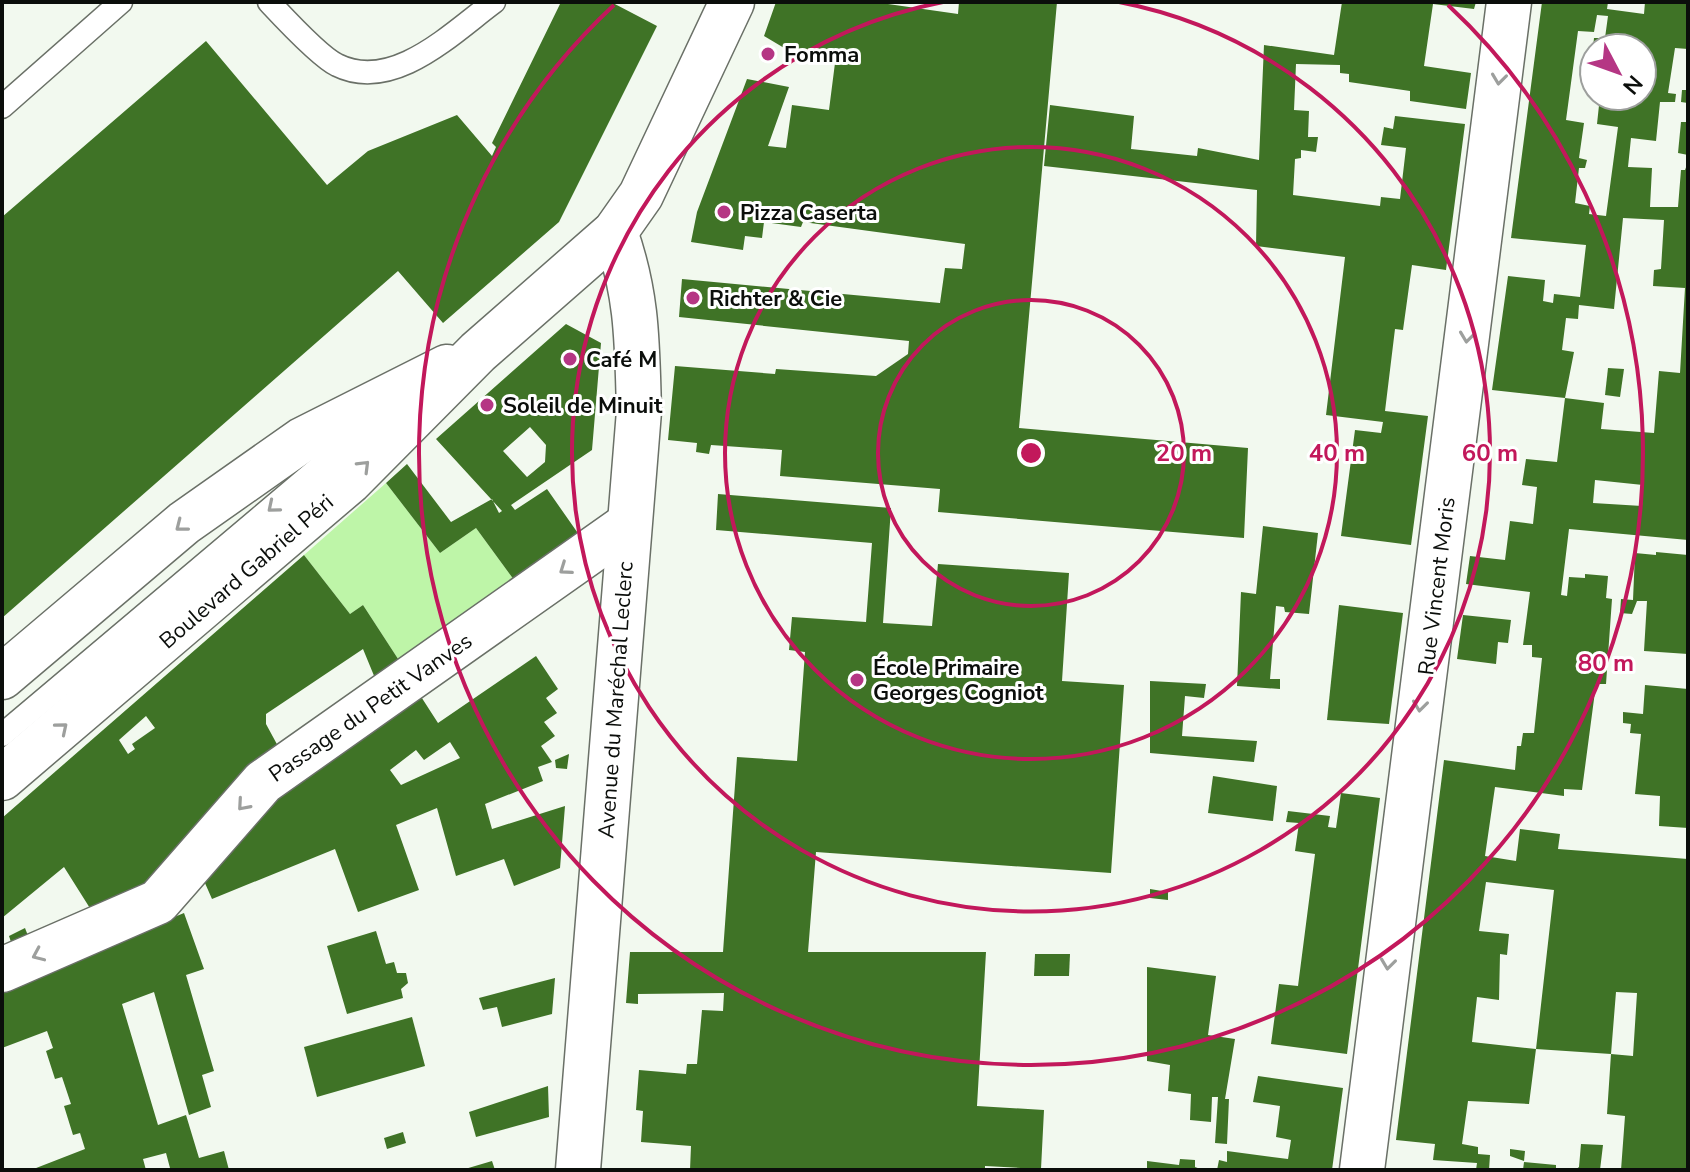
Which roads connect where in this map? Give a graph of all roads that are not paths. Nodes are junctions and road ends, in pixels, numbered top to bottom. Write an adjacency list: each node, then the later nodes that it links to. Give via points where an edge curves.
1 (121, 2): 6 (lane)
2 (269, 2): 3 (lane, via 337,65 383,74 434,47)
3 (494, 2)
4 (732, 2): 7 (street, Boulevard Gabriel Péri, via 641,195)
5 (1509, 2): 16 (street, Rue Vincent Moris, one-way to 16)
6 (2, 107)
7 (615, 232): 8 (street, Boulevard Gabriel Péri); 10 (street, Avenue du Maréchal Leclerc, via 636,311 639,411)
8 (478, 352): 9 (street, Boulevard Gabriel Péri); 13 (street, Boulevard Gabriel Péri, one-way to 8, via 350,481)
9 (389, 395): 11 (street, Boulevard Gabriel Péri, one-way to 11, via 302,440 184,523); 12 (lane, Boulevard Gabriel Péri, one-way to 12, via 328,460)
10 (629, 524): 14 (street, Passage du Petit Vanves, one-way to 14, via 263,782 158,902); 15 (street, Avenue du Maréchal Leclerc)
11 (2, 677)
12 (2, 735)
13 (2, 778)
14 (2, 970)
15 (578, 1170)
16 (1362, 1170)

